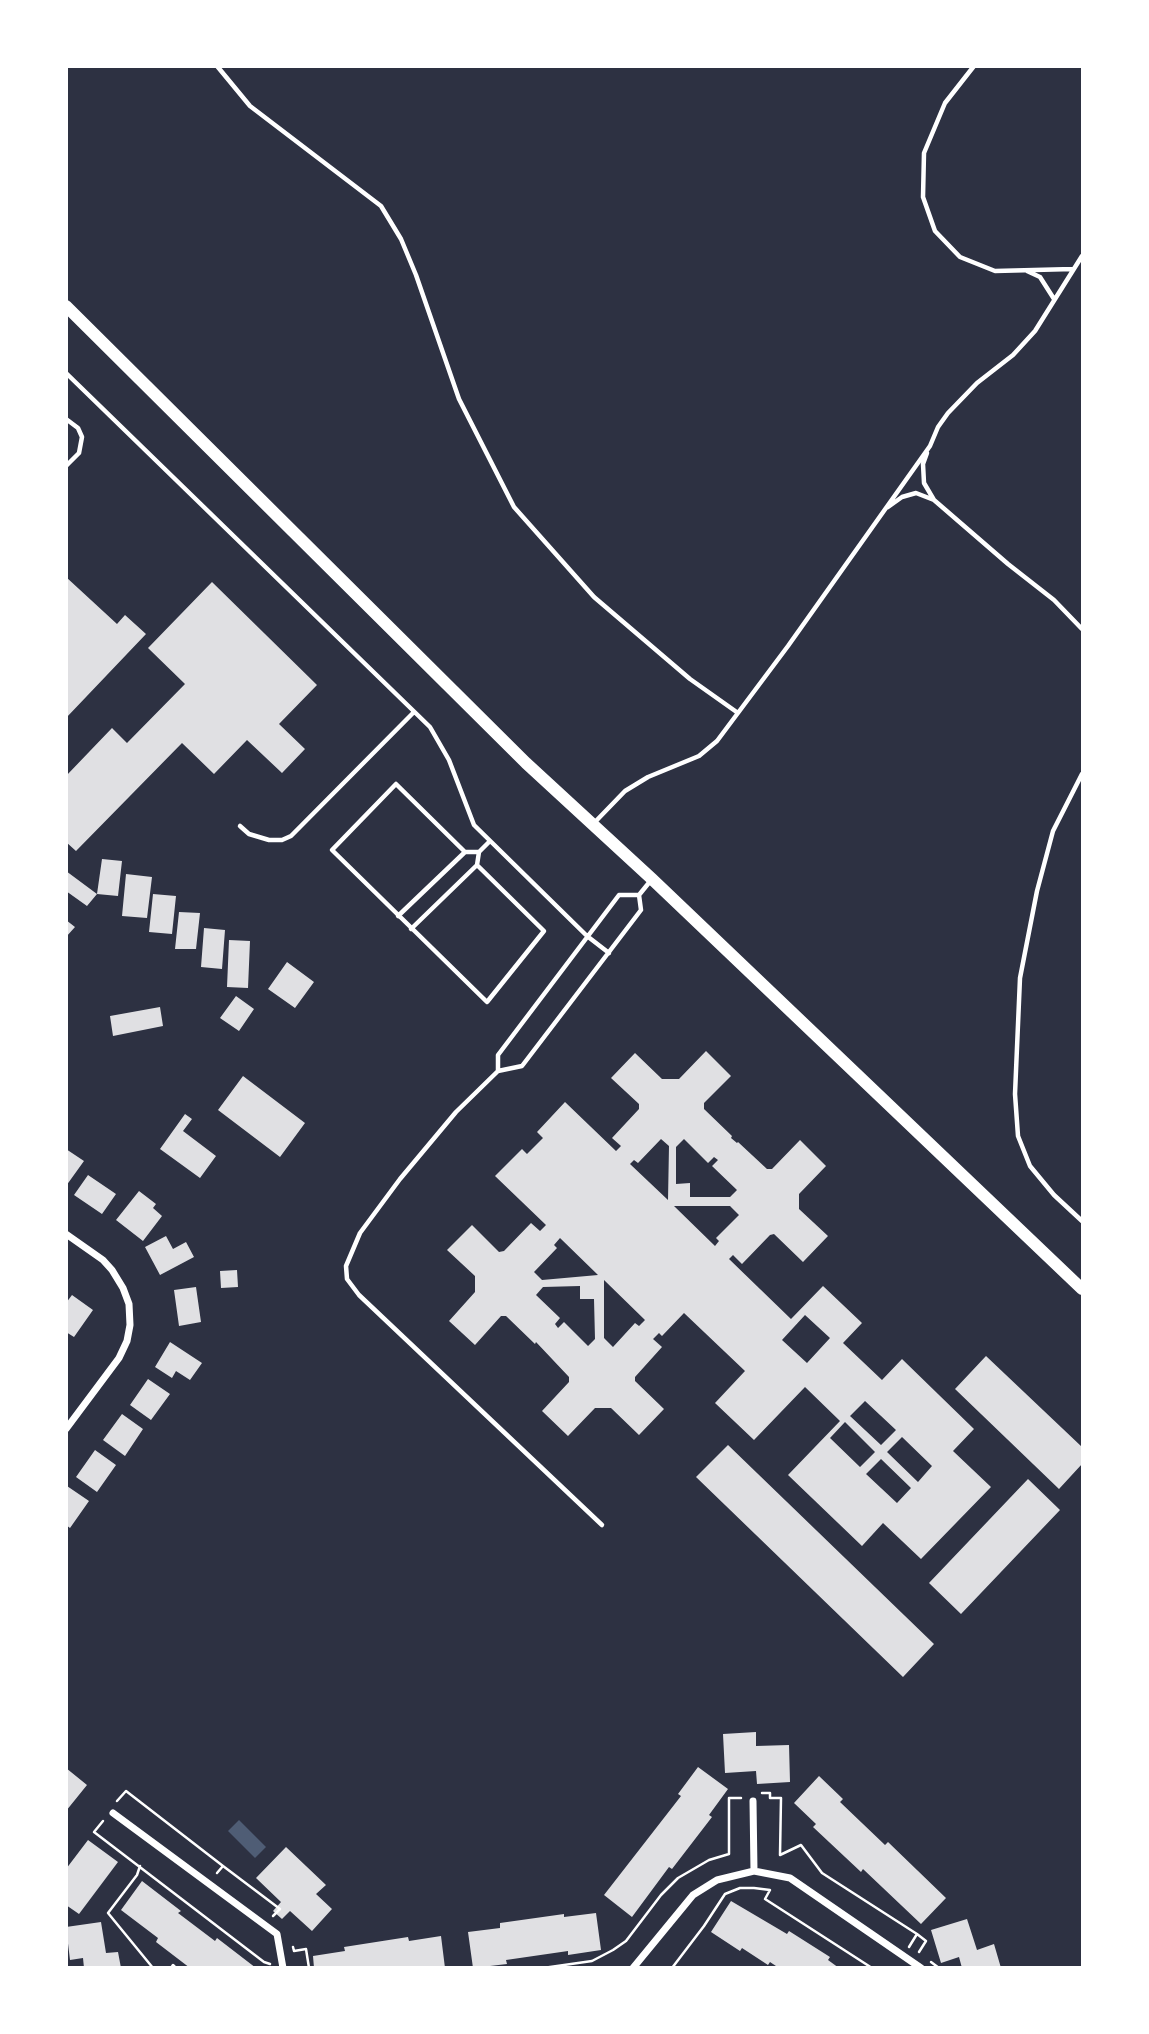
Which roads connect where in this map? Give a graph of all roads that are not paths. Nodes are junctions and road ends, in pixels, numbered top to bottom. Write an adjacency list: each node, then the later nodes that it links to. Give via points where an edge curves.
1 (217, 66): 16 (lane, via 250,106 381,206 411,263 458,399 514,507 594,597 690,679)
2 (974, 66): 5 (lane, via 944,103 924,153 923,197 935,231 960,257 995,271)
3 (1083, 256): 4 (lane)
4 (1073, 269): 5 (lane); 6 (lane)
5 (1026, 270): 6 (lane, via 1040,277)
6 (1054, 299): 10 (lane, via 1035,331 1013,355 948,414)
7 (66, 306): 18 (main road)
8 (66, 373): 15 (lane)
9 (66, 419): 11 (lane, via 82,437 79,453)
10 (930, 446): 12 (lane, via 923,464 924,483); 13 (lane)
11 (66, 466)
12 (934, 500): 13 (lane, via 916,493); 14 (lane)
13 (884, 510): 16 (lane)
14 (1083, 629)
15 (414, 712): 19 (lane, via 292,836 269,840); 20 (lane, via 430,727 449,760 474,825)
16 (738, 713): 18 (lane, via 717,741 699,755 625,791)
17 (1083, 774): 31 (lane, via 1053,831 1037,891 1020,978 1015,1094 1018,1136 1030,1166)
18 (593, 825): 24 (main road)
19 (240, 826)
20 (489, 842): 22 (lane); 28 (lane)
21 (465, 852): 22 (lane); 26 (lane); 26 (lane, via 396,783 332,850)
22 (479, 852): 23 (lane)
23 (477, 865): 27 (lane); 27 (lane, via 544,931 487,1002)
24 (652, 879): 25 (lane); 33 (main road)
25 (639, 895): 28 (lane, via 619,895); 29 (lane, via 641,910)
26 (398, 916): 27 (lane)
27 (411, 929)
28 (587, 936): 29 (lane); 30 (lane, via 498,1055)
29 (609, 953): 30 (lane, via 523,1066)
30 (498, 1071): 35 (lane, via 456,1112 360,1233 346,1266 347,1279)
31 (1083, 1221)
32 (66, 1234): 34 (street, via 103,1260 130,1304 127,1342 119,1358)
33 (1083, 1289)
34 (66, 1429)
35 (603, 1525)
36 (752, 1801): 38 (street)
37 (113, 1812): 39 (street, via 277,1934)
38 (754, 1871): 40 (street, via 717,1880 693,1895); 41 (street, via 790,1878)
39 (282, 1968)
40 (633, 1968)
41 (921, 1968)

